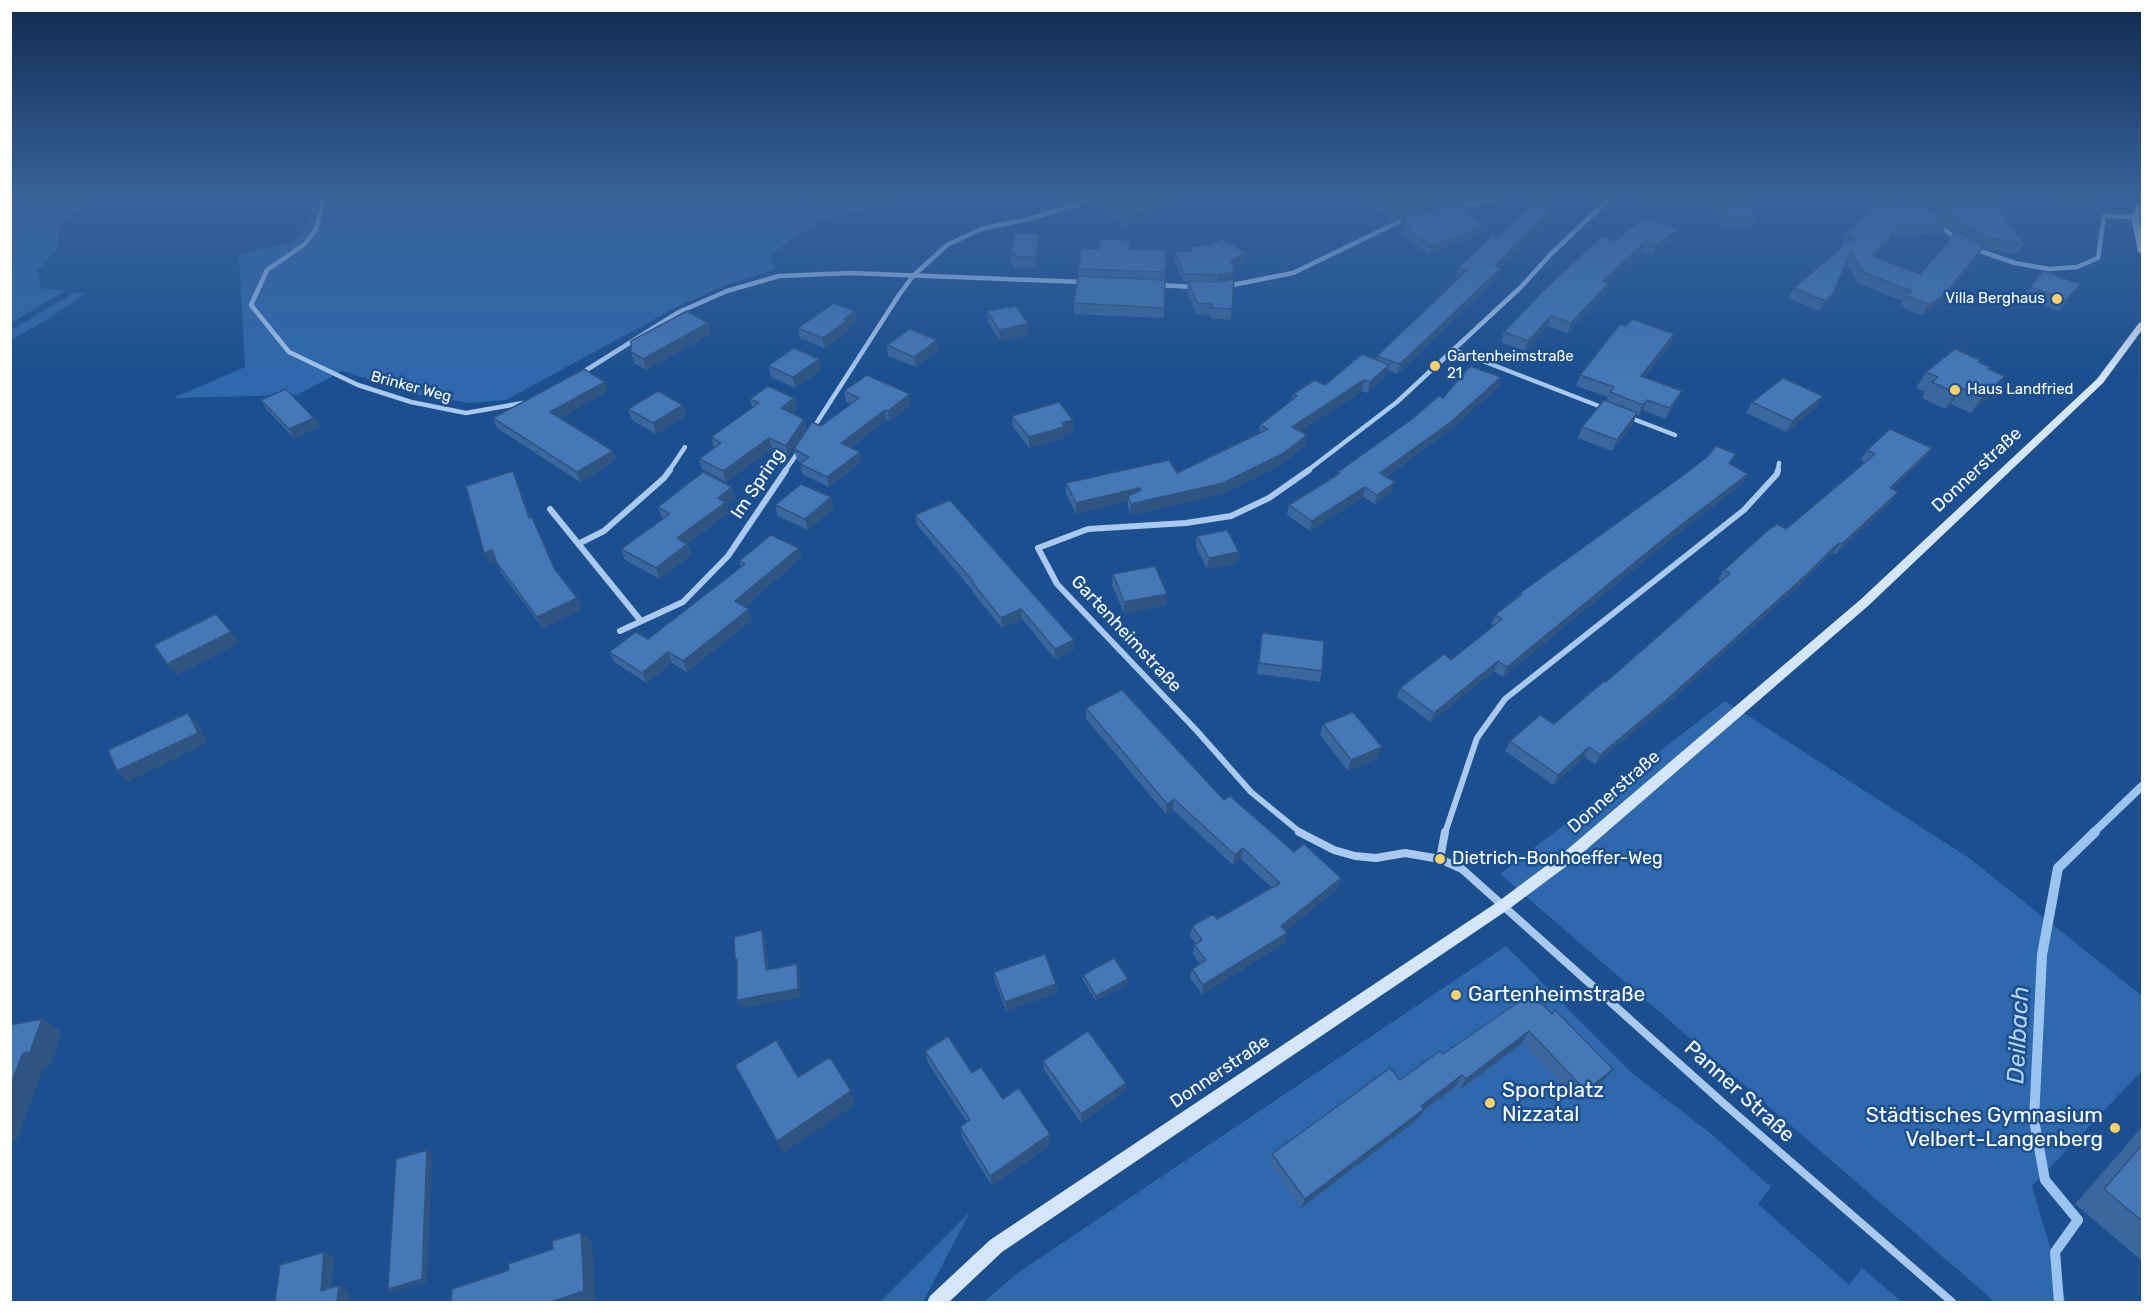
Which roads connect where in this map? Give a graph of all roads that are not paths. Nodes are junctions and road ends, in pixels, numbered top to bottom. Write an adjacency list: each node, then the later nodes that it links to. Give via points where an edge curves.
1 (284, 258): 15 (street, Brinker Weg, via 267,270 251,305 289,352 358,385 411,402 466,413)
2 (932, 258): 7 (street)
3 (1322, 258): 11 (street, via 1293,273)
4 (1547, 258): 13 (street, Gartenheimstraße)
5 (2001, 258): 6 (street, via 2049,268 2078,267)
6 (2097, 258)
7 (913, 276): 8 (street); 14 (street, via 779,276 727,291 679,312); 18 (street)
8 (1091, 283)
9 (1149, 285): 10 (street)
10 (1195, 287)
11 (1218, 288)
12 (2142, 325): 28 (main road, Donnerstraße, via 2100,381 1864,603 1567,858)
13 (1452, 349): 16 (street); 27 (street, Gartenheimstraße, via 1397,402 1269,498 1231,516 1186,524 1088,529 1038,548 1057,584 1251,792 1304,836 1355,856 1405,854)
14 (570, 380)
15 (528, 400)
16 (1608, 409)
17 (1619, 414): 19 (street)
18 (810, 433)
19 (1675, 435)
20 (804, 443): 25 (street, Im Spring, via 728,556 683,602)
21 (685, 447): 24 (street, via 664,478 604,531)
22 (1779, 463): 27 (street, via 1777,474 1744,510 1505,699 1478,738 1445,831)
23 (550, 509): 24 (street)
24 (578, 544): 25 (street)
25 (641, 621): 26 (street, Im Spring)
26 (620, 631)
27 (1440, 859): 28 (street, Gartenheimstraße, via 1462,869)
28 (1504, 905): 29 (main road, Donnerstraße, via 996,1246); 30 (street, Panner Straße)
29 (936, 1302)
30 (1952, 1302)

